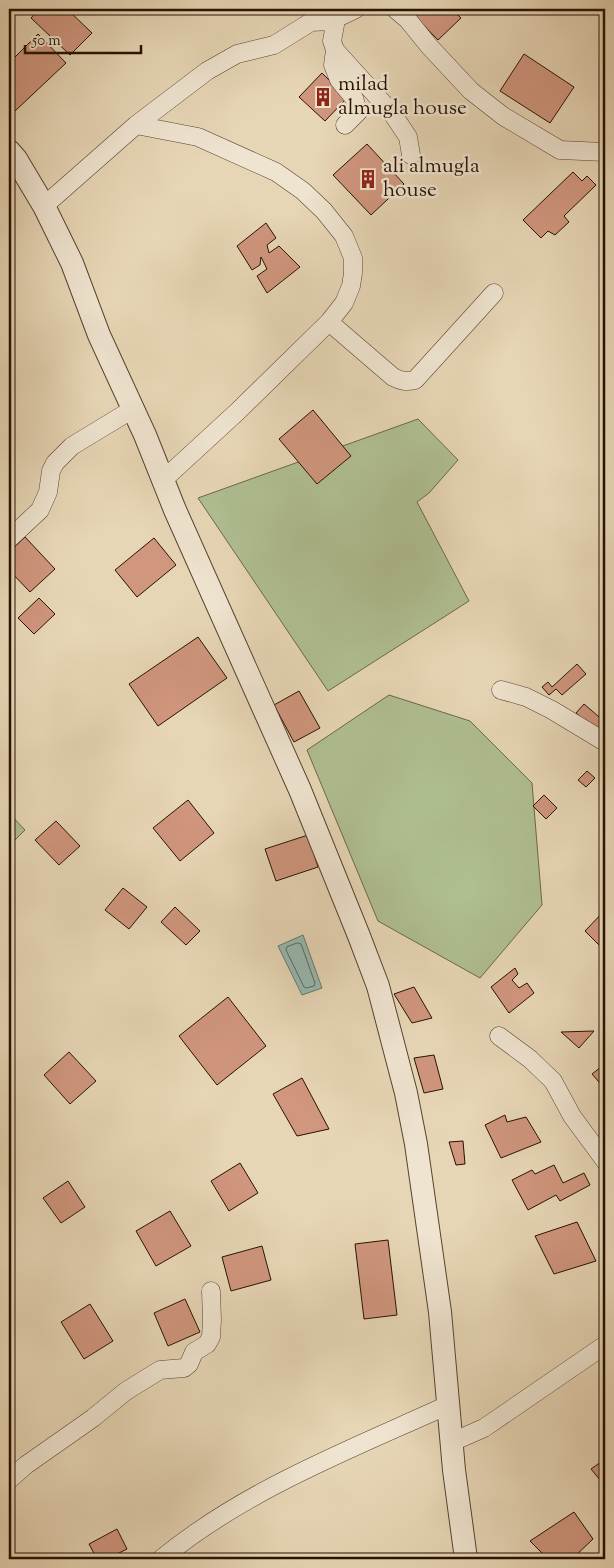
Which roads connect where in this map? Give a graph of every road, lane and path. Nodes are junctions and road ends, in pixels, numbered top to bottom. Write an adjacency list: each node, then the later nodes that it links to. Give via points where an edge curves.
1 (356, 9): 3 (street)
2 (395, 9): 8 (street, via 471,91 503,116 555,148)
3 (332, 21): 4 (street, via 335,25); 5 (street, via 312,22 274,45 237,54 207,72)
4 (334, 50): 6 (street, via 333,65 339,80 354,98 358,112); 9 (street, via 392,113 408,137)
5 (136, 125): 10 (street); 12 (street, via 198,137 276,172 303,190 324,211 344,236 352,258 353,273 344,303)
6 (345, 125)
7 (9, 151): 10 (street)
8 (605, 152)
9 (411, 154)
10 (44, 206): 13 (street, via 72,263 99,335)
11 (494, 293): 12 (street, via 415,380 410,381 393,377)
12 (329, 322): 14 (street)
13 (133, 409): 14 (street); 15 (street, via 63,454 51,471 48,492 40,510)
14 (163, 480): 22 (street, via 296,781 378,986 416,1144 440,1312)
15 (9, 539)
16 (500, 690): 17 (street, via 526,697)
17 (605, 742)
18 (499, 1036): 19 (street, via 530,1058 553,1081 572,1116)
19 (605, 1161)
20 (211, 1291): 24 (street, via 211,1337 207,1344 194,1352 189,1364 184,1368 160,1370 126,1391)
21 (605, 1345): 23 (street, via 484,1428)
22 (448, 1405): 23 (street); 25 (street, via 258,1494 186,1538)
23 (452, 1442): 26 (street)
24 (9, 1480)
25 (161, 1559)
26 (466, 1559)

